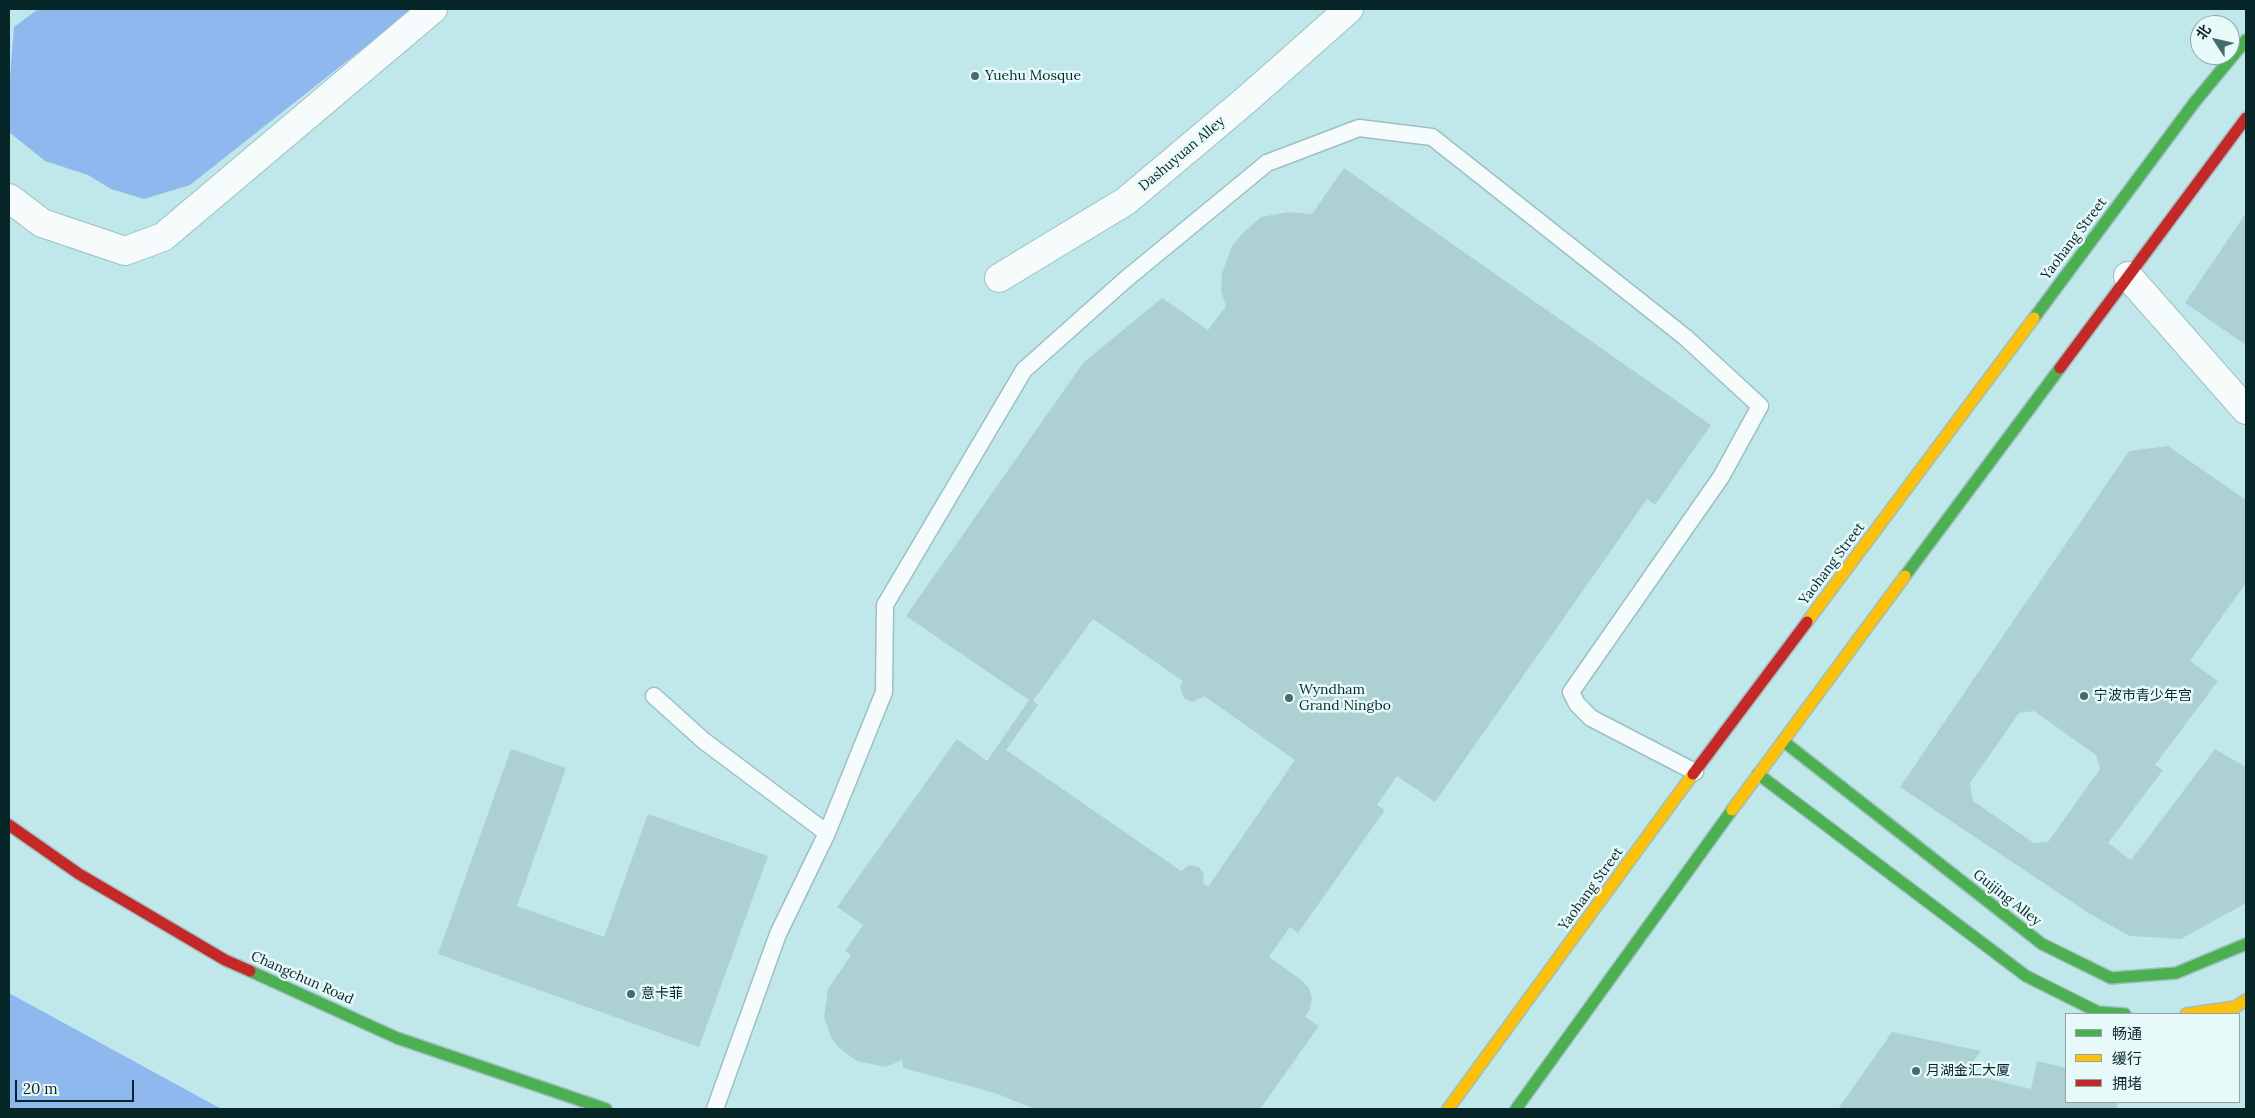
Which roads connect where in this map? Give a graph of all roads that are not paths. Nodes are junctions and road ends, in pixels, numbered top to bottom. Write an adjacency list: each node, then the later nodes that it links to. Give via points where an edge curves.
1 (433, 9): 5 (street, via 163,237 125,251 42,223)
2 (1349, 9): 7 (street, Dashuyuan Alley, via 1126,201)
3 (2246, 40): 11 (main road, Yaohang Street, via 2194,104)
4 (2246, 118): 6 (main road)
5 (9, 198)
6 (2128, 276): 8 (street); 10 (main road)
7 (999, 278)
8 (2246, 410)
9 (654, 696): 14 (lane, via 704,741)
10 (1783, 741): 12 (main road); 15 (main road, Guijing Alley, via 2042,944 2111,978 2176,973)
11 (1695, 772): 14 (lane, via 1592,718 1577,704 1571,692 1721,477 1760,406 1685,337 1432,137 1359,128 1267,163 1125,280 1024,370 885,605 884,692); 21 (main road, Yaohang Street)
12 (1758, 774): 17 (main road, via 2026,976 2098,1012); 22 (main road)
13 (9, 825): 19 (main road, Changchun Road, via 79,874 224,960 397,1038)
14 (827, 833): 20 (lane, via 778,934)
15 (2246, 944)
16 (2246, 1000): 18 (main road, via 2235,1007)
17 (2112, 1013)
18 (2193, 1013)
19 (606, 1109)
20 (715, 1109)
21 (1448, 1109)
22 (1516, 1109)

